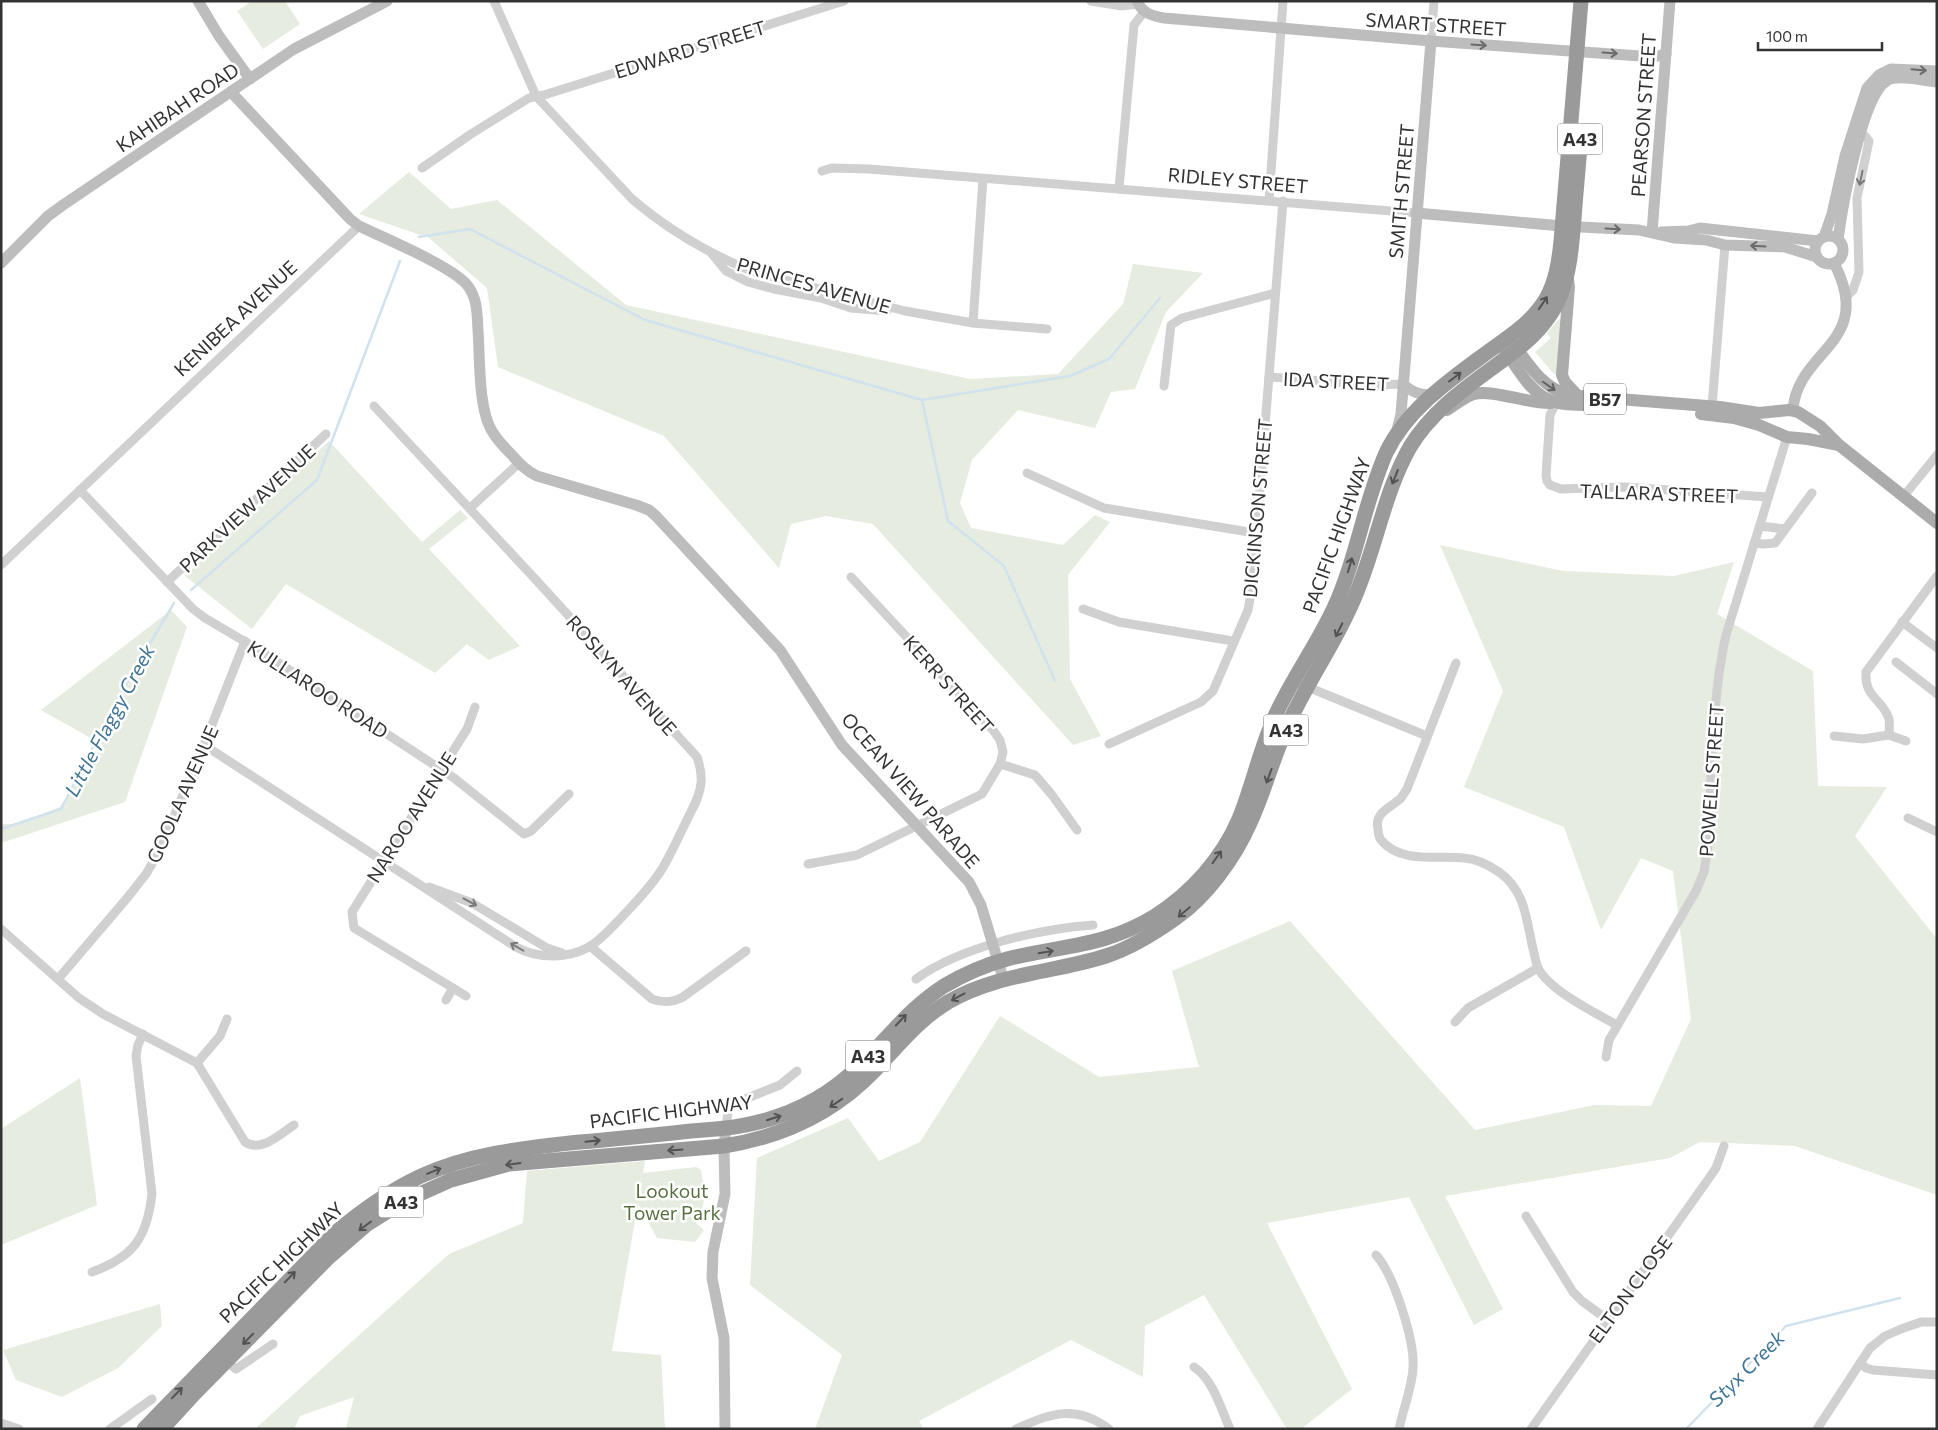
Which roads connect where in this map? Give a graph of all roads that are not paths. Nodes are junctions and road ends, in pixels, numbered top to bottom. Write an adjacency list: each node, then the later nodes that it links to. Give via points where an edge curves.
1 (198, 1): 17 (street)
2 (387, 1): 17 (street, KAHIBAH ROAD, via 294,49)
3 (494, 1): 20 (street, PRINCES AVENUE)
4 (844, 1): 20 (street, EDWARD STREET)
5 (1091, 1): 11 (street)
6 (1283, 1): 12 (street)
7 (1434, 1): 13 (street, SMITH STREET)
8 (1581, 1): 14 (highway, PACIFIC HIGHWAY / A43)
9 (1590, 1): 14 (highway, PACIFIC HIGHWAY / A43)
10 (1670, 1): 15 (street, PEARSON STREET)
11 (1139, 6): 12 (street, SMART STREET, via 1152,16 1164,18); 25 (street, via 1134,25)
12 (1281, 29): 13 (street, SMART STREET); 26 (street)
13 (1431, 41): 14 (street, SMART STREET, one-way to 14); 28 (street, SMITH STREET)
14 (1582, 51): 15 (street, SMART STREET, one-way to 15, via 1656,57); 30 (highway, PACIFIC HIGHWAY / A43)
15 (1666, 54): 31 (street, PEARSON STREET)
16 (1937, 71): 32 (street, one-way to 16, via 1832,214 1845,156 1868,88 1878,75 1891,69)
17 (250, 79): 19 (street, KAHIBAH ROAD)
18 (1937, 82): 21 (street, via 1899,77 1886,80 1878,90)
19 (231, 92): 29 (street); 36 (street, KAHIBAH ROAD, via 48,216)
20 (536, 96): 22 (street, EDWARD STREET, via 471,134); 41 (street, PRINCES AVENUE, via 632,199 649,214 710,251 751,271 905,311)
21 (1861, 134): 33 (street, via 1848,178); 40 (street, one-way to 40, via 1869,141 1857,198 1859,272 1853,290)
22 (422, 168)
23 (822, 171): 24 (street, RIDLEY STREET, via 832,168 869,169)
24 (983, 179): 25 (street, RIDLEY STREET); 41 (street)
25 (1119, 188): 26 (street, RIDLEY STREET)
26 (1269, 200): 27 (street, RIDLEY STREET)
27 (1283, 201): 28 (street, RIDLEY STREET); 39 (street, DICKINSON STREET)
28 (1416, 213): 30 (street, RIDLEY STREET); 45 (street, SMITH STREET)
29 (359, 226): 59 (street, OCEAN VIEW PARADE, via 444,268 468,286 477,307 486,419 491,431); 61 (street, KENIBEA AVENUE)
30 (1568, 226): 31 (street, RIDLEY STREET, one-way to 31); 38 (highway, PACIFIC HIGHWAY / A43); 43 (highway, PACIFIC HIGHWAY / A43, one-way to 30, via 1548,295)
31 (1652, 232): 34 (street, RIDLEY STREET, via 1692,231)
32 (1821, 239): 33 (street, via 1831,236); 34 (street, RIDLEY STREET); 35 (street, via 1815,247)
33 (1838, 239): 37 (street, via 1843,250)
34 (1731, 241): 35 (street, RIDLEY STREET, one-way to 34, via 1785,247); 51 (street)
35 (1817, 257): 37 (street, via 1824,263)
36 (1, 263)
37 (1834, 263): 40 (street, via 1841,276)
38 (1568, 277): 43 (highway, PACIFIC HIGHWAY / A43, via 1552,314 1541,328); 48 (main road, via 1562,376)
39 (1275, 293): 44 (street, DICKINSON STREET); 46 (street, via 1174,322)
40 (1845, 298): 52 (street, via 1841,329 1801,384 1794,398)
41 (973, 323): 42 (street, PRINCES AVENUE)
42 (1047, 329)
43 (1509, 347): 47 (highway, PACIFIC HIGHWAY / A43, one-way to 43); 48 (main road, B57, one-way to 48, via 1548,386); 49 (main road, B57, via 1537,393); 53 (highway, PACIFIC HIGHWAY / A43)
44 (1269, 377): 45 (street, IDA STREET); 69 (street, DICKINSON STREET)
45 (1403, 384): 47 (street, via 1420,395); 55 (street, SMITH STREET)
46 (1164, 386)
47 (1434, 395): 55 (highway, PACIFIC HIGHWAY / A43)
48 (1578, 396): 51 (main road, B57)
49 (1556, 403): 53 (main road, via 1529,402 1480,393 1471,395); 56 (main road, B57, via 1734,418); 63 (street, TALLARA STREET, via 1550,415 1546,475 1550,485 1567,489 1626,487)
50 (374, 406): 65 (street, ROSLYN AVENUE)
51 (1712, 406): 52 (main road, B57, via 1759,413)
52 (1793, 412): 56 (main road, via 1778,419 1777,428); 56 (main road, via 1804,420 1804,430 1801,434); 57 (main road, B57, via 1820,426)
53 (1431, 420): 83 (highway, PACIFIC HIGHWAY / A43, one-way to 83, via 1399,468 1356,594)
54 (326, 434): 74 (street, PARKVIEW AVENUE)
55 (1396, 436): 82 (highway, PACIFIC HIGHWAY / A43, one-way to 55, via 1335,607 1376,476)
56 (1786, 436): 57 (main road, B57); 63 (street, POWELL STREET)
57 (1839, 445): 64 (main road, B57)
58 (1937, 455): 64 (street)
59 (519, 463): 65 (street); 96 (street, OCEAN VIEW PARADE, via 537,476 636,505 656,516 780,650 842,745)
60 (1027, 473): 69 (street, via 1104,508)
61 (80, 490): 71 (street, KENIBEA AVENUE); 74 (street, KULLAROO ROAD)
62 (1812, 493): 68 (street)
63 (1768, 497): 67 (street, POWELL STREET)
64 (1904, 497): 66 (main road, B57)
65 (470, 508): 105 (street, ROSLYN AVENUE, via 697,757 701,768 699,794 662,869 639,899)
66 (1937, 523)
67 (1760, 526): 68 (street); 70 (street, POWELL STREET)
68 (1785, 529): 70 (street, via 1775,543)
69 (1255, 533): 77 (street, DICKINSON STREET, via 1248,610)
70 (1754, 543): 118 (street, POWELL STREET, via 1721,656 1704,872 1686,910)
71 (1, 565)
72 (1937, 576): 76 (street)
73 (851, 577): 92 (street, KERR STREET, via 993,730 1003,752)
74 (167, 582): 78 (street, KULLAROO ROAD, via 205,618)
75 (1083, 609): 77 (street, via 1119,622)
76 (1902, 622): 79 (street); 86 (street, via 1866,672 1867,688 1889,719)
77 (1233, 641): 90 (street, DICKINSON STREET, via 1214,691 1201,702)
78 (245, 642): 91 (street, GOOLA AVENUE); 93 (street, KULLAROO ROAD)
79 (1937, 648)
80 (1896, 662): 84 (street)
81 (1456, 663): 87 (street)
82 (1293, 681): 83 (street); 108 (highway, PACIFIC HIGHWAY / A43, one-way to 82, via 1110,938 1143,923 1180,898 1212,864 1237,824 1264,744)
83 (1308, 687): 87 (street); 110 (highway, PACIFIC HIGHWAY / A43, one-way to 110, via 1291,718 1238,848 1210,887 1191,906 1154,932 1108,955)
84 (1937, 694)
85 (474, 707): 93 (street, NAROO AVENUE, via 467,729)
86 (1889, 735): 88 (street, via 1863,739); 89 (street)
87 (1427, 736): 109 (street, via 1407,789 1400,799 1380,814 1377,826 1380,838 1389,847 1418,858 1464,858 1483,862 1499,872 1522,898)
88 (1834, 736)
89 (1906, 741)
90 (1109, 744)
91 (204, 745): 99 (street, ROSLYN AVENUE); 111 (street, GOOLA AVENUE, via 159,852 146,874)
92 (1000, 764): 96 (street, via 982,794); 98 (street, via 1035,775)
93 (442, 769): 94 (street, KULLAROO ROAD, via 524,834 537,826); 99 (street, NAROO AVENUE)
94 (569, 794)
95 (1908, 818): 97 (street)
96 (917, 826): 100 (street, via 857,855); 104 (street, OCEAN VIEW PARADE, via 969,882 981,905)
97 (1936, 828)
98 (1077, 830)
99 (384, 861): 101 (street, ROSLYN AVENUE); 113 (street, NAROO AVENUE, via 354,908 351,917 354,928)
100 (808, 864)
101 (424, 886): 107 (street, ROSLYN AVENUE, one-way to 107, via 466,900 547,948); 107 (street, ROSLYN AVENUE, one-way to 101, via 529,954)
102 (1093, 925): 104 (street)
103 (1, 929): 111 (street)
104 (993, 944): 108 (street, OCEAN VIEW PARADE); 112 (street, via 940,964)
105 (590, 946): 106 (street, via 652,999 660,1002 677,1001); 107 (street, ROSLYN AVENUE)
106 (746, 951)
107 (564, 954)
108 (998, 962): 110 (street, OCEAN VIEW PARADE); 124 (highway, PACIFIC HIGHWAY / A43, one-way to 108, via 761,1122 820,1096 857,1068 908,1013 928,997 972,972)
109 (1538, 968): 117 (street, via 1468,1008); 118 (street, via 1565,994)
110 (1003, 978): 125 (highway, PACIFIC HIGHWAY / A43, one-way to 125, via 978,987 934,1012 909,1032 874,1072 821,1112 769,1136)
111 (58, 979): 119 (street, via 103,1014)
112 (916, 979)
113 (453, 988): 114 (street); 115 (street)
114 (466, 996)
115 (446, 1000)
116 (227, 1019): 121 (street, via 220,1036)
117 (1455, 1022)
118 (1617, 1026): 120 (street, POWELL STREET, via 1609,1040)
119 (143, 1034): 121 (street); 129 (street, via 136,1056 152,1194 149,1216 144,1231 126,1254)
120 (1606, 1057)
121 (197, 1063): 123 (street, via 245,1142 255,1147 264,1144)
122 (797, 1071): 124 (street, via 780,1085 735,1103 728,1112)
123 (294, 1125)
124 (726, 1128): 125 (street); 141 (highway, PACIFIC HIGHWAY / A43, one-way to 124, via 334,1233 380,1199 418,1178 462,1161 504,1151)
125 (724, 1146): 133 (highway, PACIFIC HIGHWAY / A43, one-way to 133, via 509,1164 468,1174 426,1190 382,1214 346,1241); 143 (street, via 725,1194 713,1252 712,1278 724,1338)
126 (1724, 1146): 130 (street, ELTON CLOSE, via 1716,1168)
127 (1526, 1216): 130 (street, via 1573,1292)
128 (1376, 1255): 147 (street, via 1390,1276 1414,1355)
129 (92, 1272)
130 (1608, 1320): 148 (street, ELTON CLOSE)
131 (1937, 1322): 134 (street, via 1921,1322 1885,1336 1870,1348)
132 (273, 1344): 133 (street, via 236,1369)
133 (226, 1362): 142 (highway, PACIFIC HIGHWAY / A43)
134 (1860, 1363): 136 (street, via 1873,1370); 149 (street)
135 (1194, 1367): 146 (street, via 1211,1388)
136 (1937, 1375)
137 (152, 1399): 140 (street)
138 (1, 1423): 139 (street)
139 (19, 1429)
140 (110, 1429)
141 (144, 1429)
142 (162, 1429)
143 (725, 1429)
144 (1016, 1429): 145 (street, via 1043,1416 1068,1413 1091,1418)
145 (1109, 1429)
146 (1230, 1429)
147 (1399, 1429)
148 (1531, 1429)
149 (1817, 1429)

